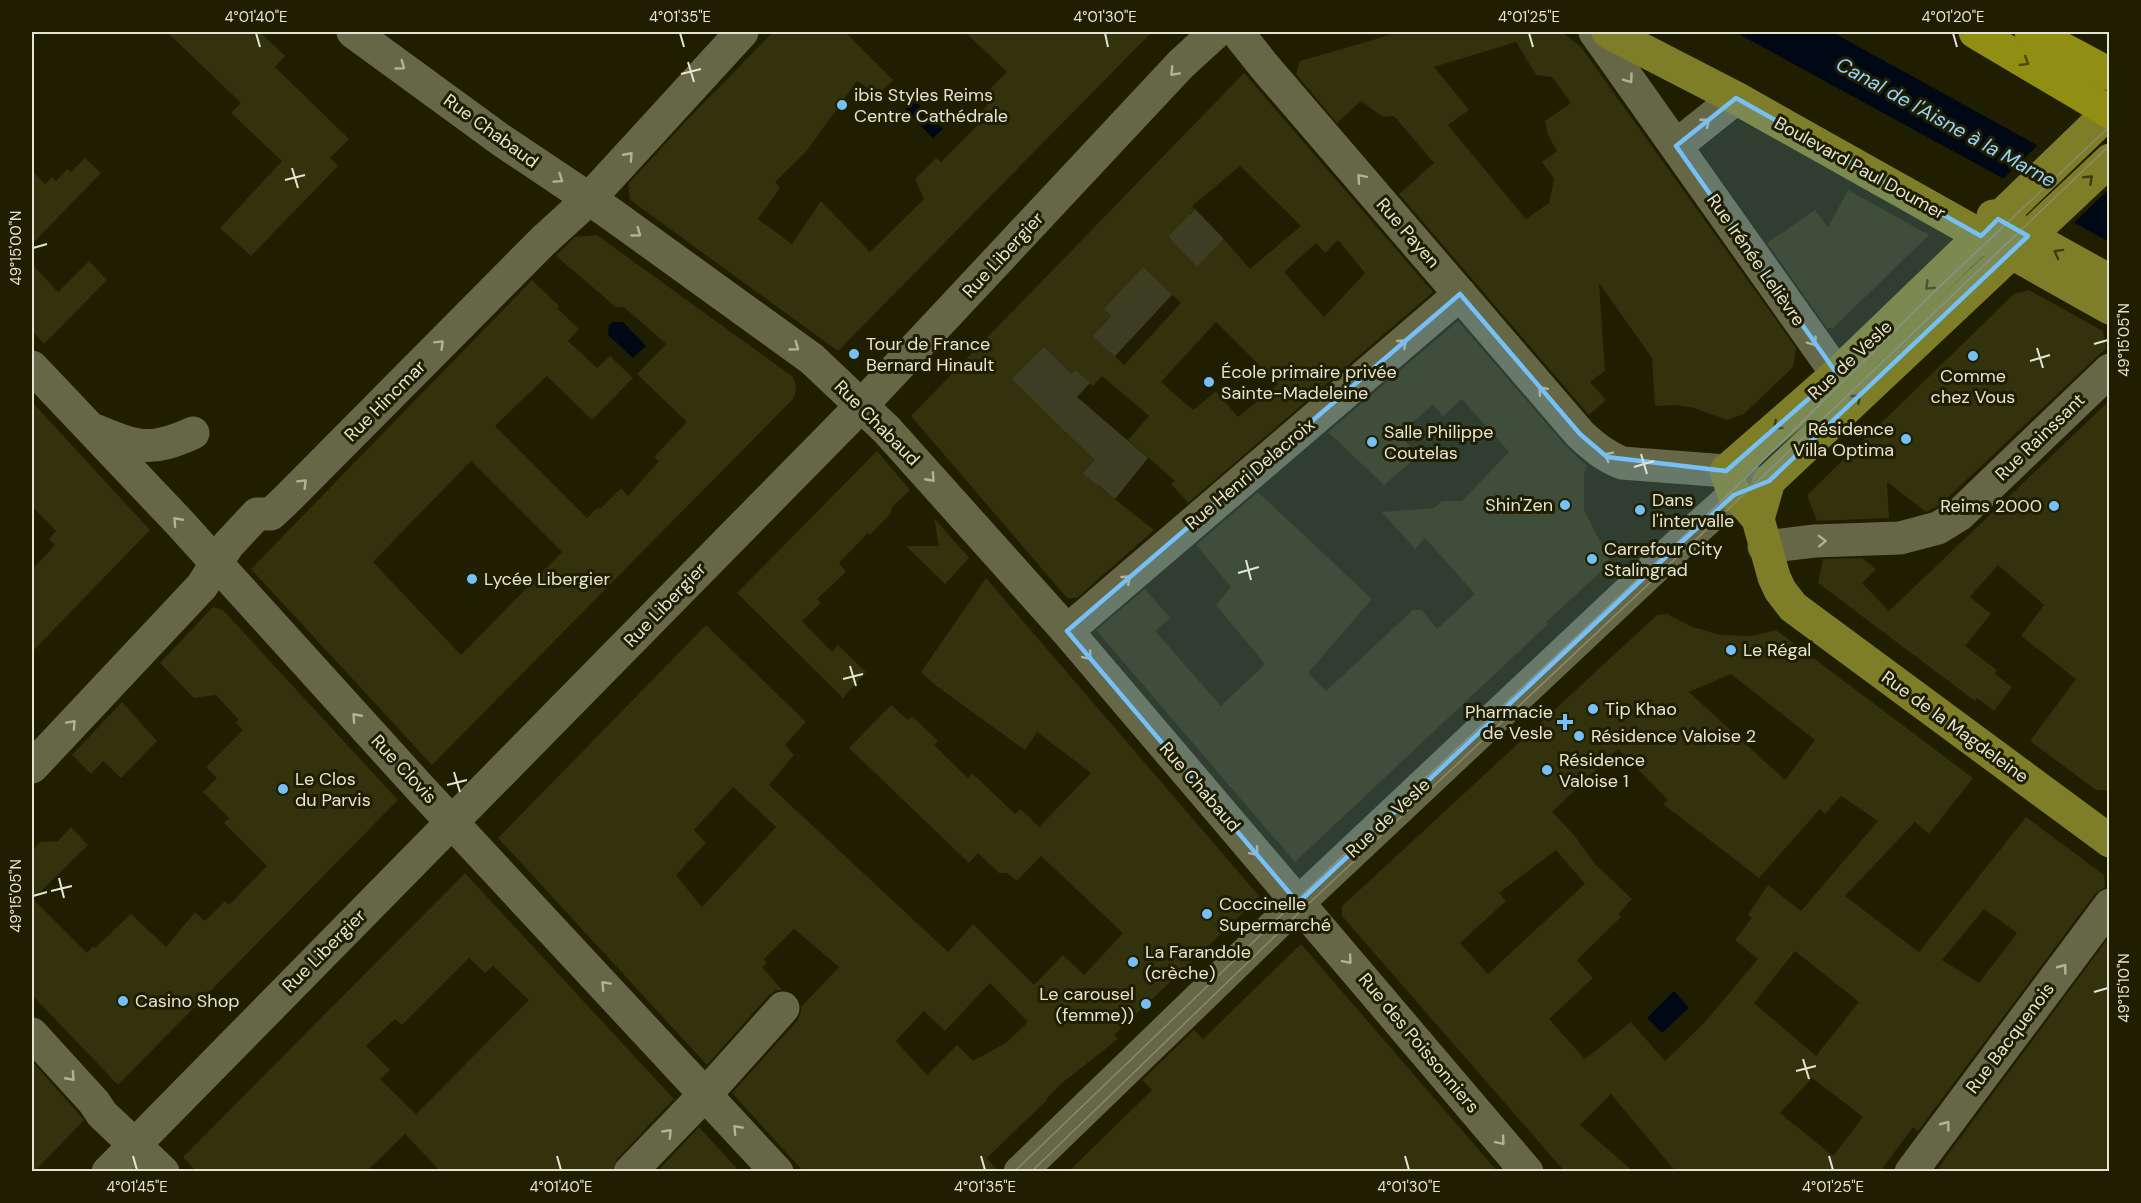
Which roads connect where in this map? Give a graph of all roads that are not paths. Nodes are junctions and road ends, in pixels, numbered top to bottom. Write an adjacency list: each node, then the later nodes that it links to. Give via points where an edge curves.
1 (353, 32): 15 (street, Rue Chabaud, one-way to 15)
2 (742, 32): 15 (street, Rue Hincmar, one-way to 2)
3 (1216, 32): 22 (street, Rue Libergier, one-way to 22, via 1181,64)
4 (1237, 32): 17 (street, Rue Payen, one-way to 4)
5 (1595, 32): 13 (street, Rue Irénée Lelièvre, one-way to 13)
6 (1608, 32): 11 (main road, Boulevard Paul Doumer)
7 (1642, 32): 16 (main road, Boulevard Paul Doumer, one-way to 7, via 1848,135)
8 (1975, 32): 12 (highway, one-way to 12)
9 (2031, 32): 10 (highway)
10 (2109, 74)
11 (1736, 98): 13 (street, one-way to 11); 18 (main road, Boulevard Paul Doumer)
12 (2109, 112): 21 (main road, Rue de Vesle, one-way to 21)
13 (1676, 146): 21 (street, Rue Irénée Lelièvre, one-way to 21)
14 (2109, 160): 25 (main road, Rue de Vesle, one-way to 14)
15 (589, 199): 22 (street, Rue Chabaud, one-way to 22, via 812,359); 28 (street, Rue Hincmar, one-way to 15, via 257,514 271,514 285,501)
16 (2109, 281)
17 (1460, 294): 26 (street, Rue Payen, one-way to 17, via 1607,457 1580,434); 29 (street, Rue Henri Delacroix, one-way to 17)
18 (2109, 308)
19 (32, 367): 23 (street, Rue Clovis)
20 (2109, 370): 27 (street, Rue Rainssant, one-way to 20, via 1815,541 1900,538 1938,528 1959,515)
21 (1837, 374): 26 (main road, Rue de Vesle, one-way to 26)
22 (862, 405): 29 (street, Rue Chabaud, one-way to 29); 31 (street, Rue Libergier)
23 (88, 427): 24 (street, via 129,444 154,447); 28 (street, Rue Clovis, one-way to 23)
24 (193, 433)
25 (1768, 481): 26 (street, Rue de Vesle); 27 (main road)
26 (1730, 483): 27 (main road); 34 (street, Rue de Vesle)
27 (1761, 533): 32 (main road, Rue de la Magdeleine, via 1780,590 1793,607)
28 (216, 564): 30 (street, Rue Hincmar, one-way to 28, via 202,586); 31 (street, Rue Clovis, one-way to 28)
29 (1067, 631): 34 (street, Rue Chabaud, one-way to 34)
30 (32, 767)
31 (453, 821): 37 (street, Rue Clovis, one-way to 31); 38 (street, Rue Libergier)
32 (2109, 841)
33 (2109, 905): 45 (street, Rue Bacquenois, one-way to 33)
34 (1304, 909): 43 (street, Rue de Vesle); 44 (street, Rue des Poissonniers, one-way to 44)
35 (783, 1008): 37 (street)
36 (32, 1034): 38 (street, one-way to 38, via 102,1114)
37 (705, 1095): 41 (street, one-way to 37); 42 (street, Rue Clovis, one-way to 37)
38 (135, 1143): 39 (street, Rue Libergier); 40 (street)
39 (108, 1172)
40 (163, 1172)
41 (630, 1172)
42 (777, 1172)
43 (1020, 1172)
44 (1527, 1172)
45 (1911, 1172)

